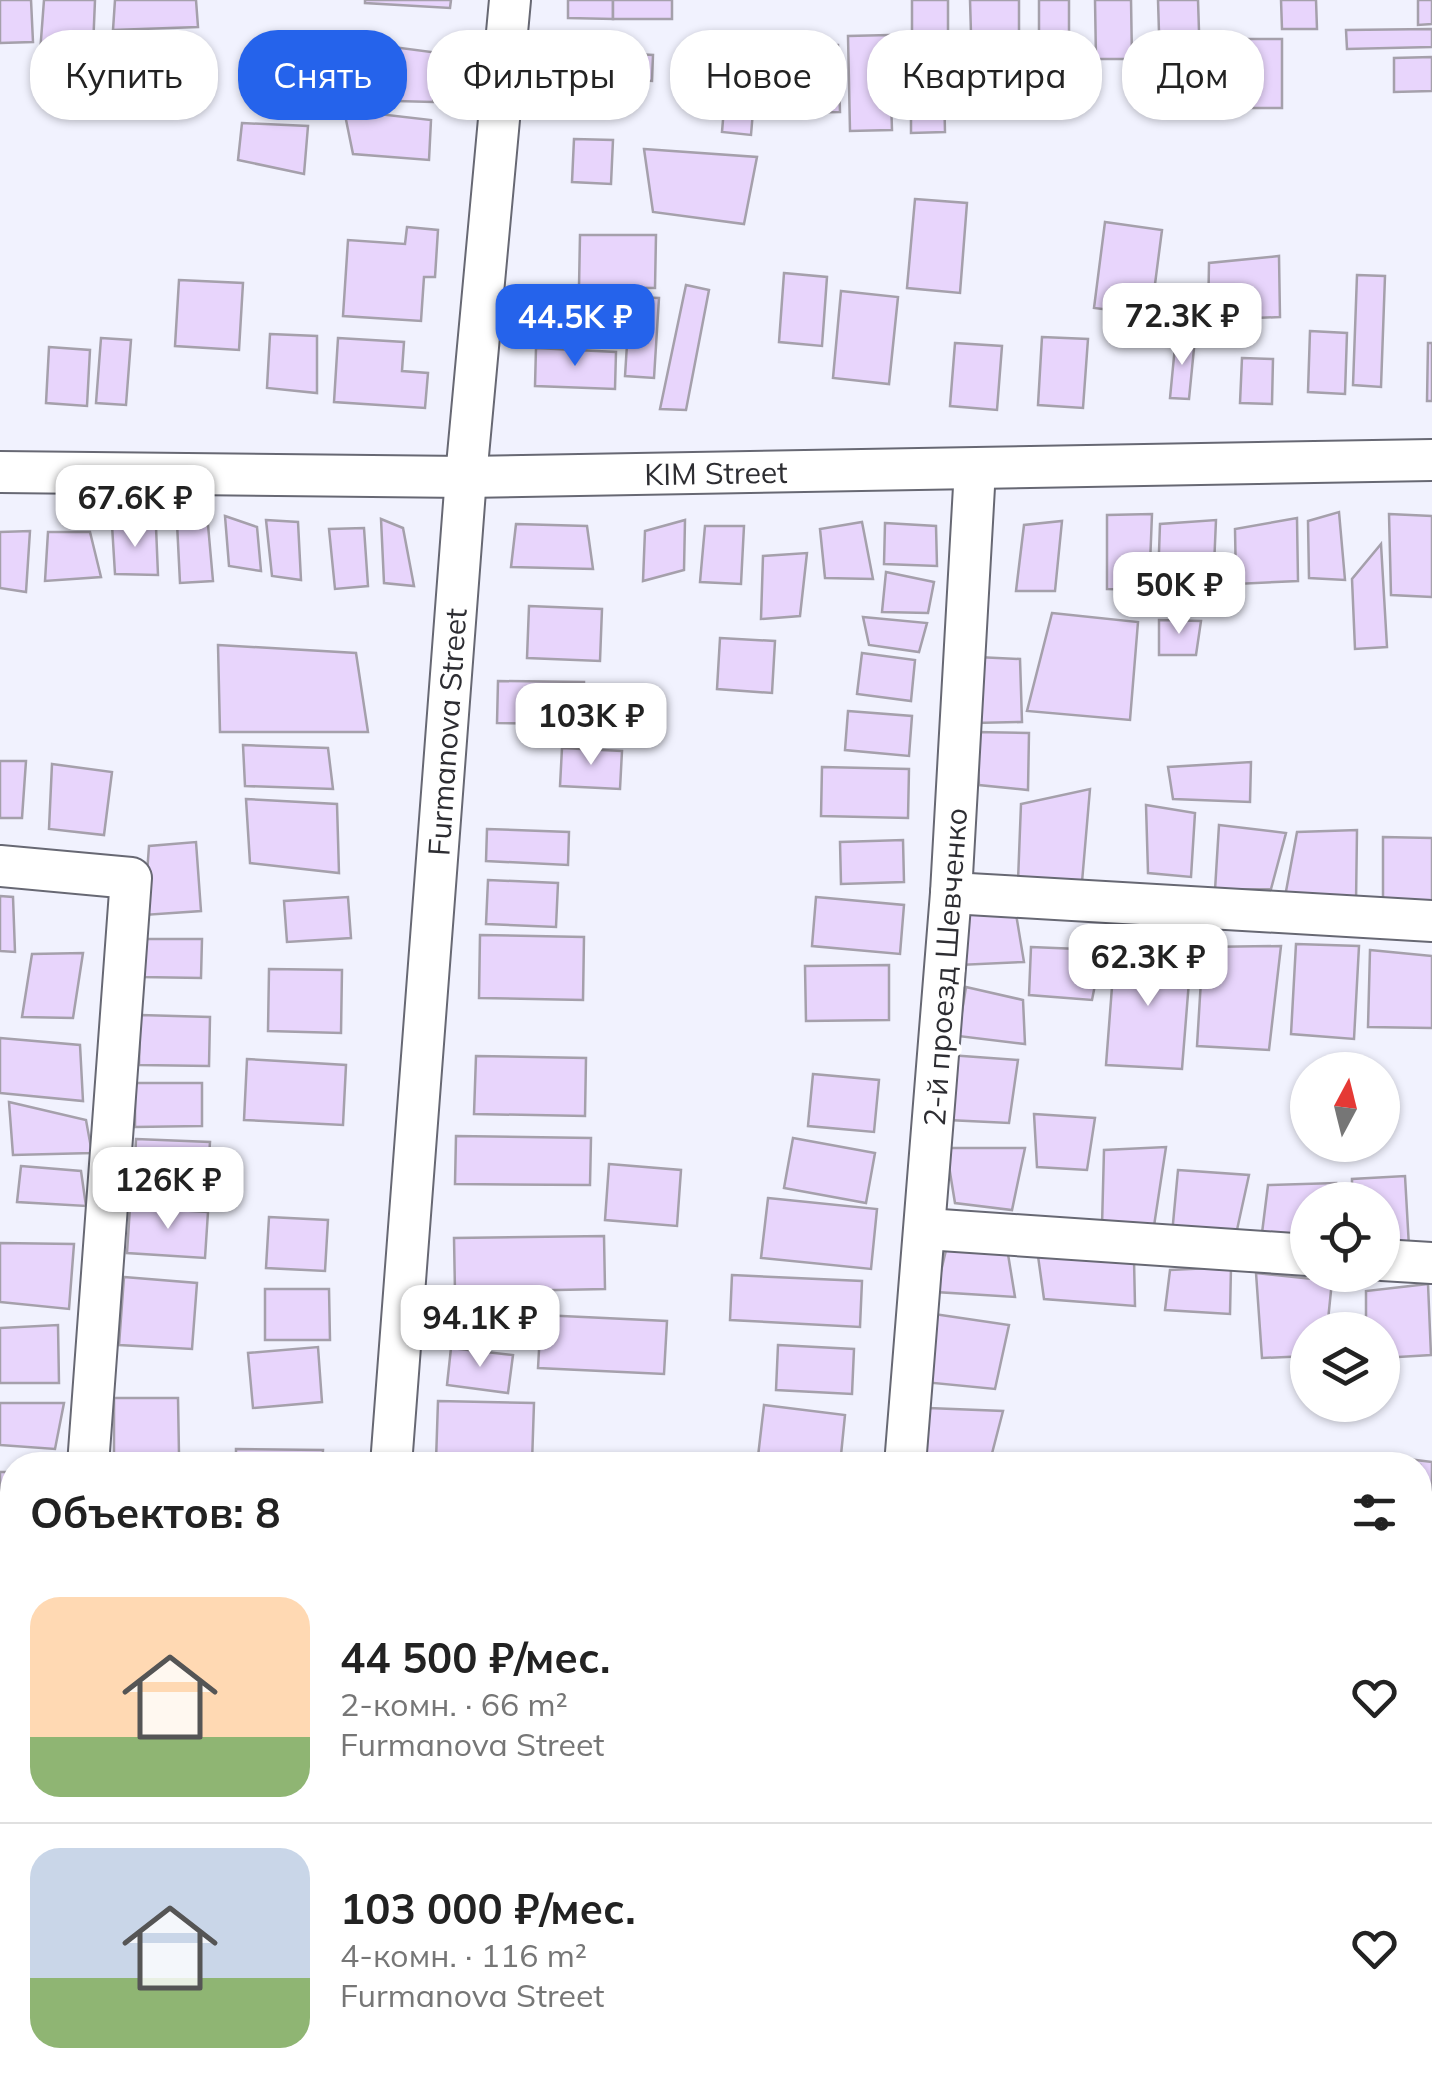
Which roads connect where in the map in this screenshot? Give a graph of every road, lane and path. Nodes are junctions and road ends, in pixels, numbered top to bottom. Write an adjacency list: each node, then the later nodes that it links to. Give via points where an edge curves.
1 (510, 0): 5 (street, Furmanova Street)
2 (1432, 460): 3 (street, KIM Street)
3 (975, 469): 5 (street, KIM Street); 7 (street, 2-й проезд Шевченко)
4 (0, 472): 5 (street, KIM Street)
5 (466, 477): 14 (street, Furmanova Street)
6 (0, 866): 13 (street, via 131,878)
7 (951, 892): 8 (street); 9 (street, 2-й проезд Шевченко)
8 (1432, 920)
9 (926, 1229): 10 (street); 15 (street, 2-й проезд Шевченко)
10 (1290, 1254)
11 (1400, 1261): 12 (street)
12 (1432, 1263)
13 (89, 1452)
14 (391, 1452)
15 (905, 1452)

